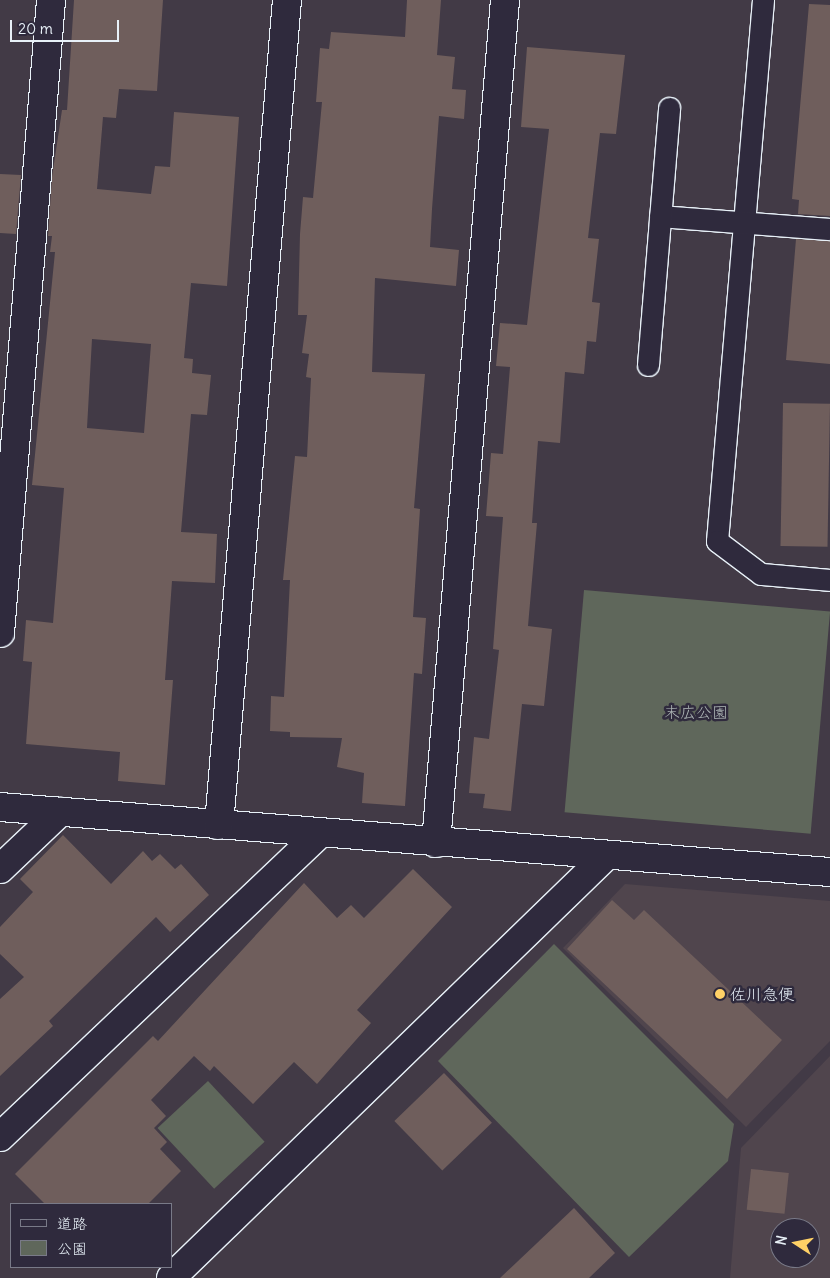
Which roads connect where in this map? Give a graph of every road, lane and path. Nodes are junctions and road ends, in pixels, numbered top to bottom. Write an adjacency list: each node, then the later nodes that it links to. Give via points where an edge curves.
1 (52, 0): 10 (street)
2 (287, 0): 15 (street)
3 (505, 0): 17 (street)
4 (763, 0): 7 (lane)
5 (669, 108): 6 (lane)
6 (660, 216): 7 (lane); 9 (lane)
7 (744, 222): 8 (lane); 11 (lane, via 717,541 761,574)
8 (830, 229)
9 (648, 364)
10 (9, 435): 12 (street)
11 (830, 580)
12 (0, 633)
13 (0, 807): 14 (street)
14 (60, 812): 15 (street); 19 (street)
15 (219, 825): 16 (street)
16 (319, 834): 17 (street); 21 (street)
17 (436, 843): 18 (street)
18 (605, 857): 20 (street); 22 (street)
19 (0, 869)
20 (830, 872)
21 (0, 1137)
22 (171, 1278)

